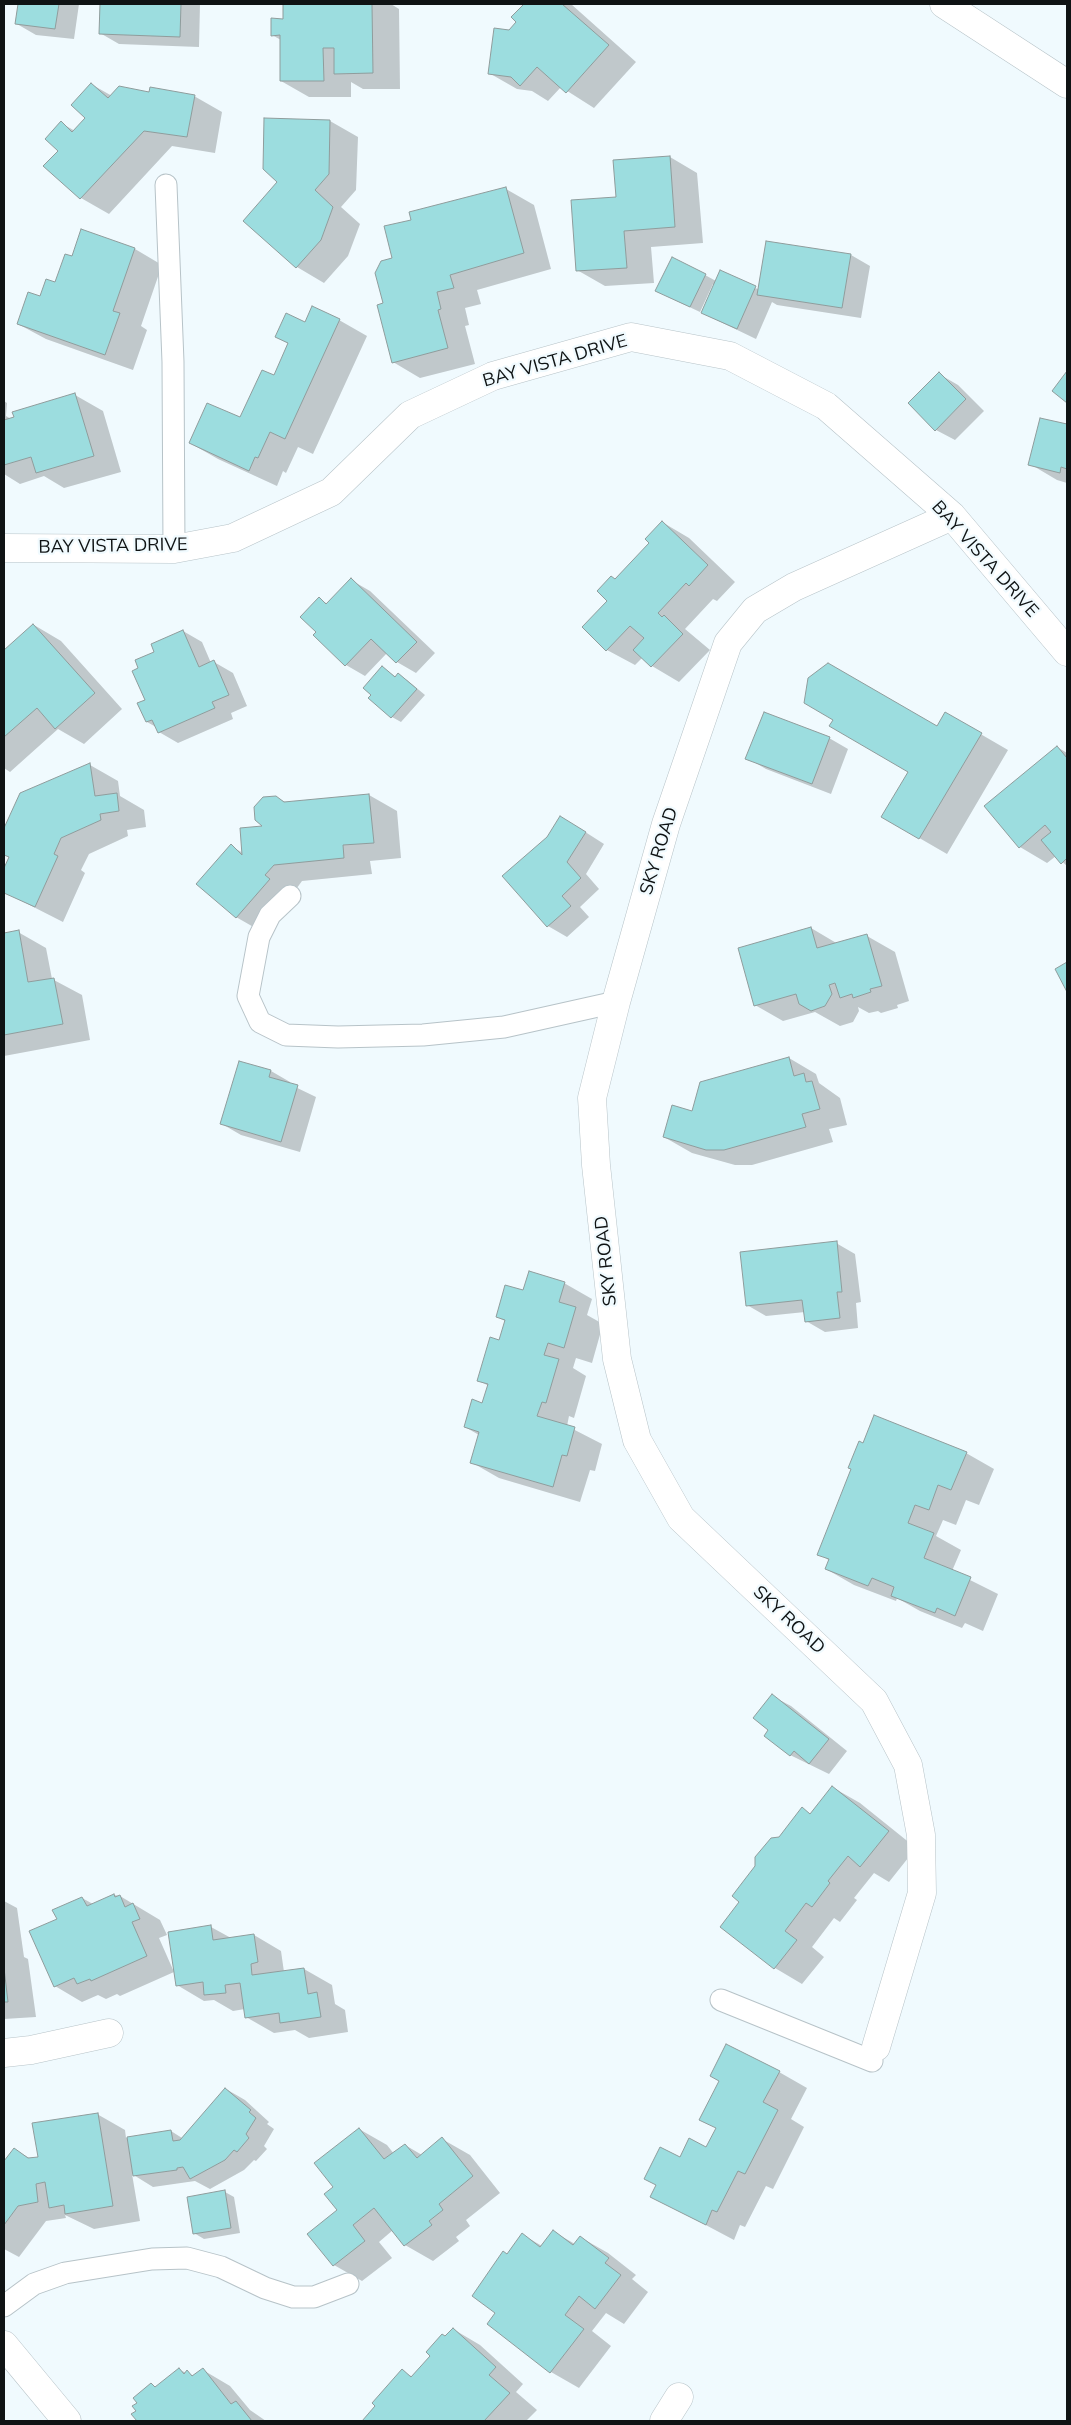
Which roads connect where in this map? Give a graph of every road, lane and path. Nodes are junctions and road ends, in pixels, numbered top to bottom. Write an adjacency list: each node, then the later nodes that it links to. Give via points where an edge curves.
1 (944, 4): 2 (street)
2 (1067, 84)
3 (166, 185): 6 (lane)
4 (952, 516): 6 (street, BAY VISTA DRIVE, via 826,406 730,356 632,337 493,376 410,415 331,492 233,538); 7 (street, BAY VISTA DRIVE); 9 (street, SKY ROAD, via 794,587 755,610 728,643 666,824)
5 (4, 548): 6 (street, BAY VISTA DRIVE)
6 (174, 549)
7 (1067, 652)
8 (290, 896): 9 (lane, via 270,915 259,937 248,996 260,1022 286,1035 338,1037 504,1027)
9 (616, 1002): 13 (street, SKY ROAD, via 592,1098 617,1359 637,1440 681,1518 874,1701 908,1765 921,1835 922,1893)
10 (721, 2000): 13 (lane)
11 (109, 2033): 12 (street)
12 (4, 2053)
13 (874, 2054)
14 (348, 2284): 15 (lane, via 314,2297 293,2298 221,2267 187,2258 152,2259 65,2273 34,2284)
15 (4, 2306)
16 (4, 2345): 18 (street)
17 (679, 2397): 19 (street)
18 (67, 2421)
19 (664, 2421)

